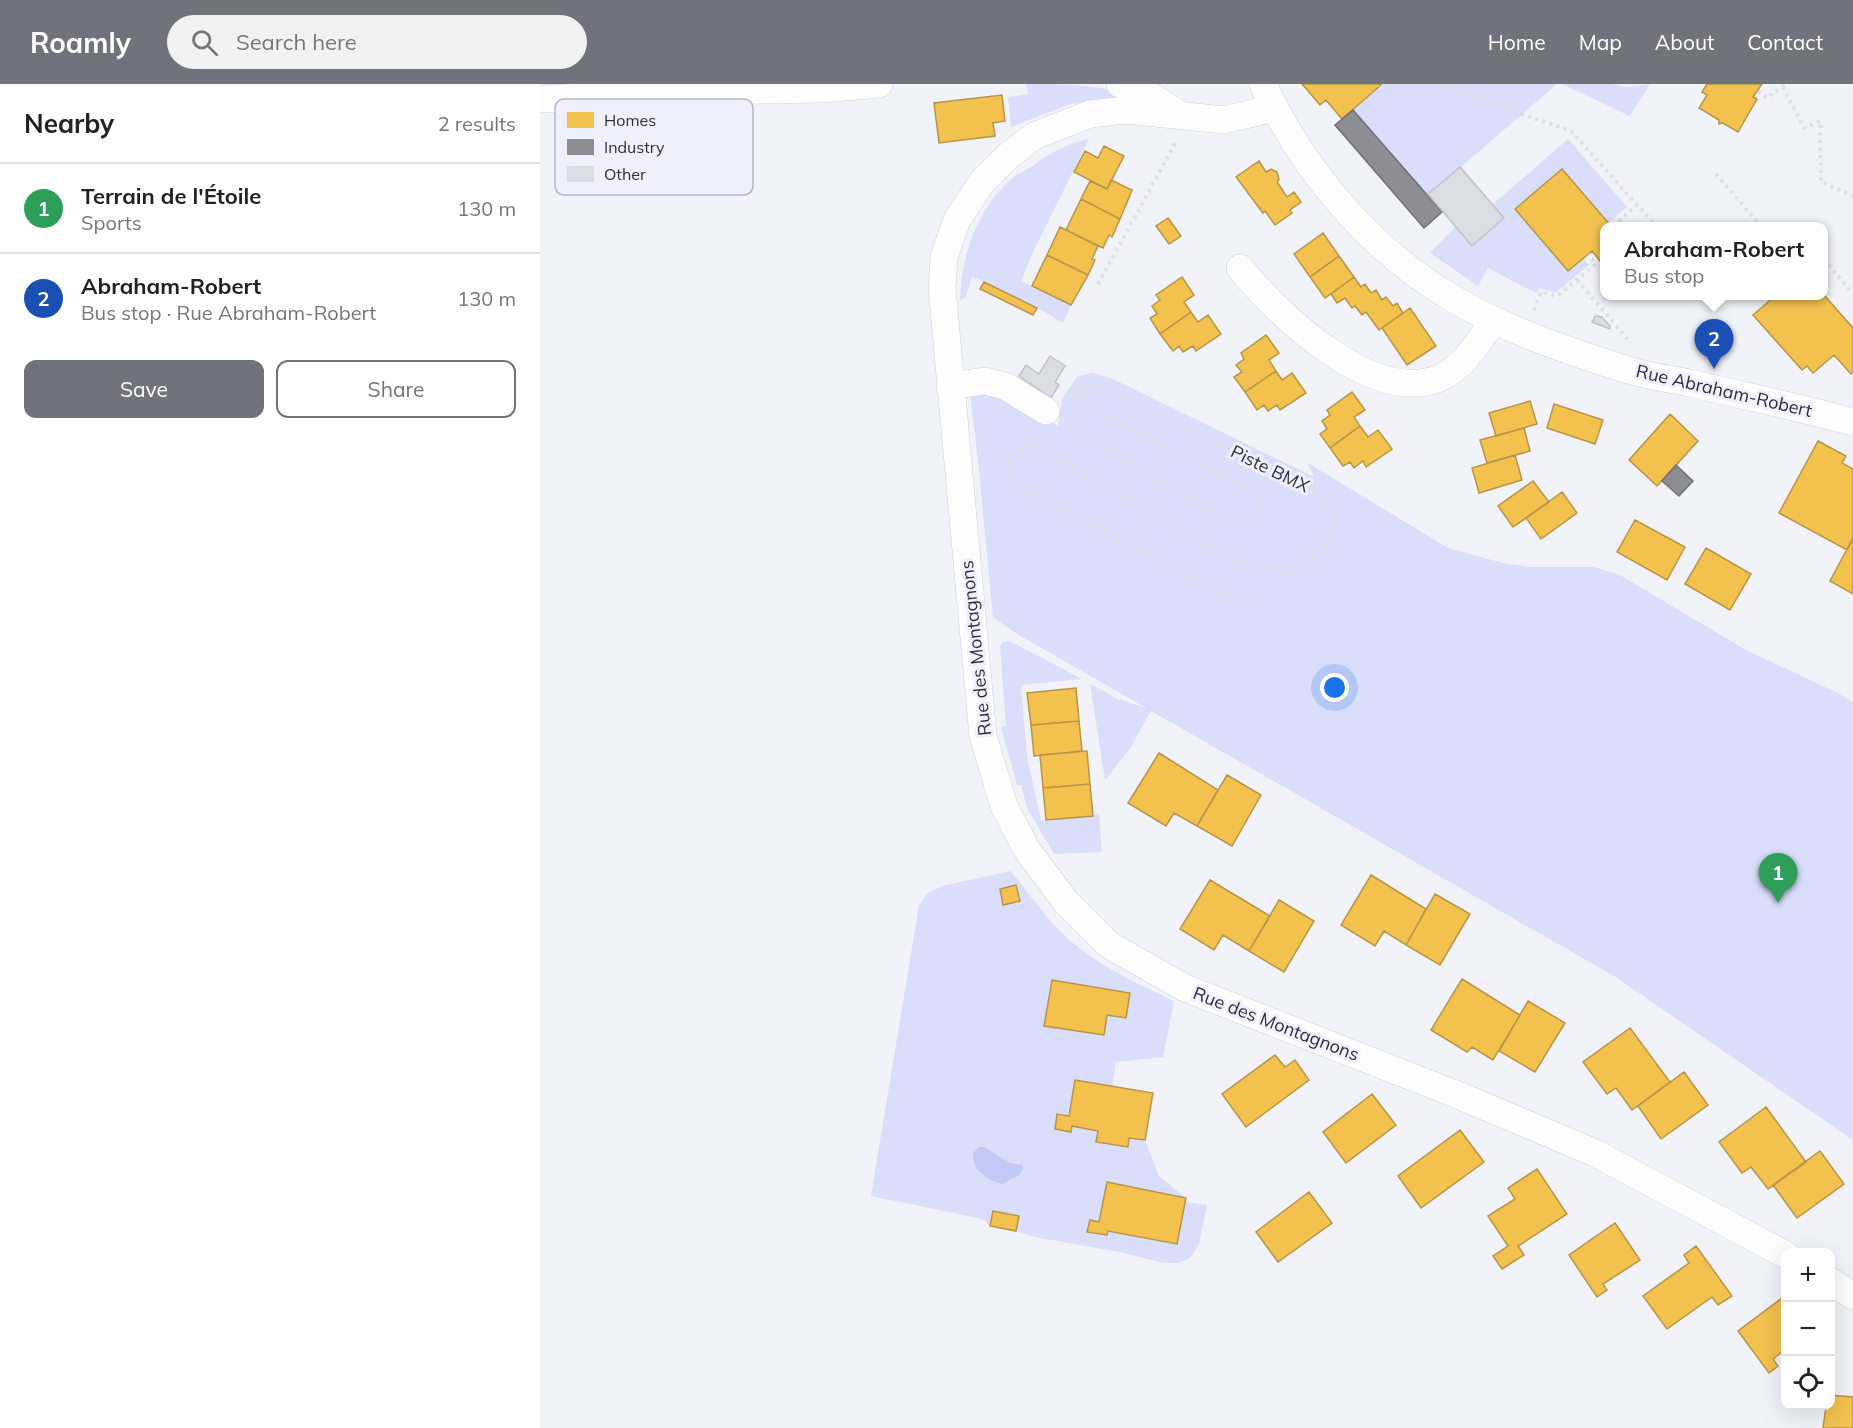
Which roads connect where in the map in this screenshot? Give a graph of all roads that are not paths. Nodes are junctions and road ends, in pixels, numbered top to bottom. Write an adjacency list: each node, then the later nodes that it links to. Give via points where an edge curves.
1 (879, 84): 4 (street)
2 (1120, 84): 6 (street, via 1146,93)
3 (1263, 84): 5 (street, Rue Abraham-Robert)
4 (540, 99)
5 (1274, 108): 6 (street, Rue des Montagnons, via 1224,120); 8 (street, Rue Abraham-Robert, via 1305,159 1360,227 1423,280)
6 (1180, 124): 9 (street, Rue des Montagnons, via 1126,110 1090,114 1034,136 982,182 957,220 944,257 942,288)
7 (1240, 268): 8 (street, via 1293,325 1353,365 1389,380 1419,382 1443,376 1468,356)
8 (1494, 320): 11 (street, Rue Abraham-Robert, via 1629,370)
9 (950, 386): 10 (street, via 986,381 1005,386); 12 (street, Rue des Montagnons, via 983,736 1004,806 1027,850 1066,902 1109,945 1185,988 1595,1153)
10 (1046, 411)
11 (1853, 422)
12 (1781, 1253)
13 (1835, 1284): 14 (street)
14 (1853, 1296)

